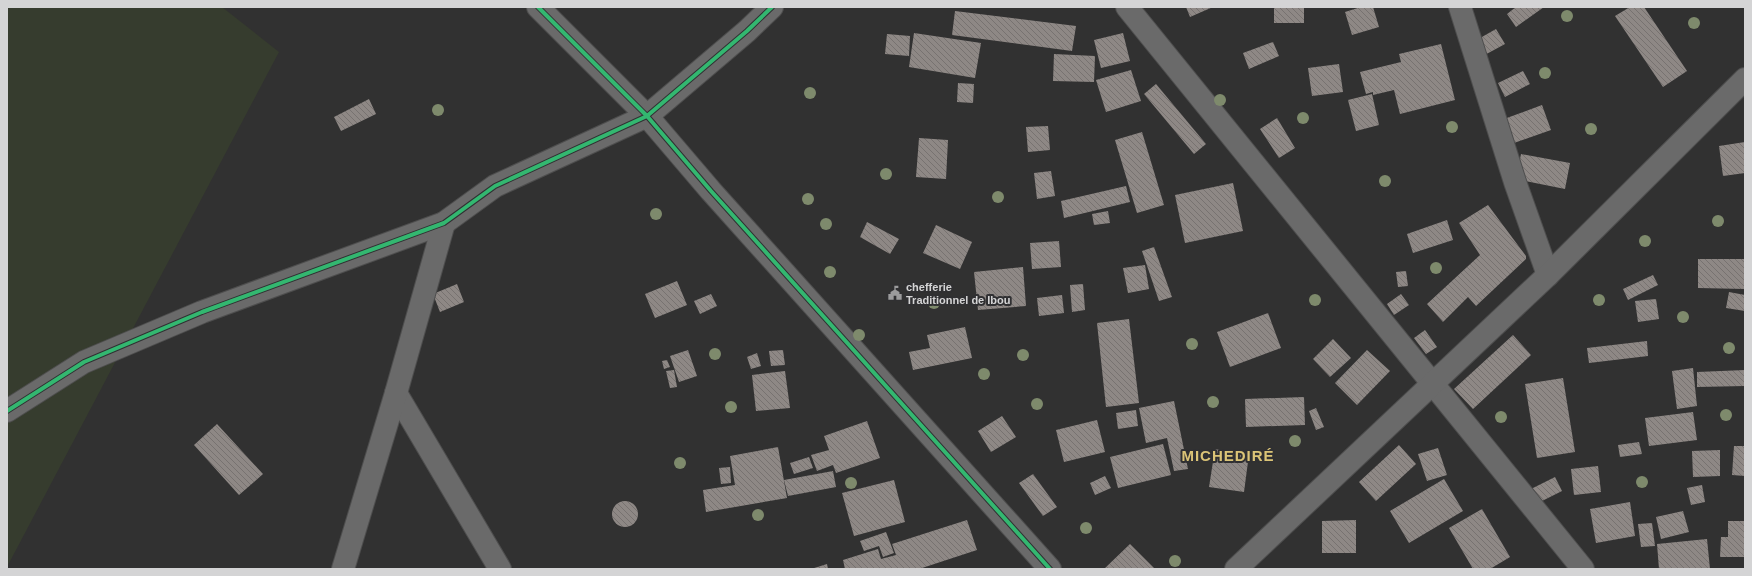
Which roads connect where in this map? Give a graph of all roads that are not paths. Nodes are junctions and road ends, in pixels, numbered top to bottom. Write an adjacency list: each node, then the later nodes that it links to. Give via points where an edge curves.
1 (538, 7): 6 (street)
2 (772, 7): 6 (street)
3 (1127, 7): 9 (street)
4 (1460, 7): 8 (street, via 1515,182)
5 (1745, 79): 8 (street)
6 (647, 116): 7 (street, via 495,186); 14 (street, via 711,191)
7 (444, 222): 10 (street); 11 (street, via 202,312 84,362)
8 (1548, 275): 9 (street)
9 (1432, 383): 15 (street); 16 (street)
10 (396, 393): 12 (street); 13 (street)
11 (7, 411)
12 (343, 569)
13 (500, 569)
14 (1050, 569)
15 (1236, 569)
16 (1583, 569)

